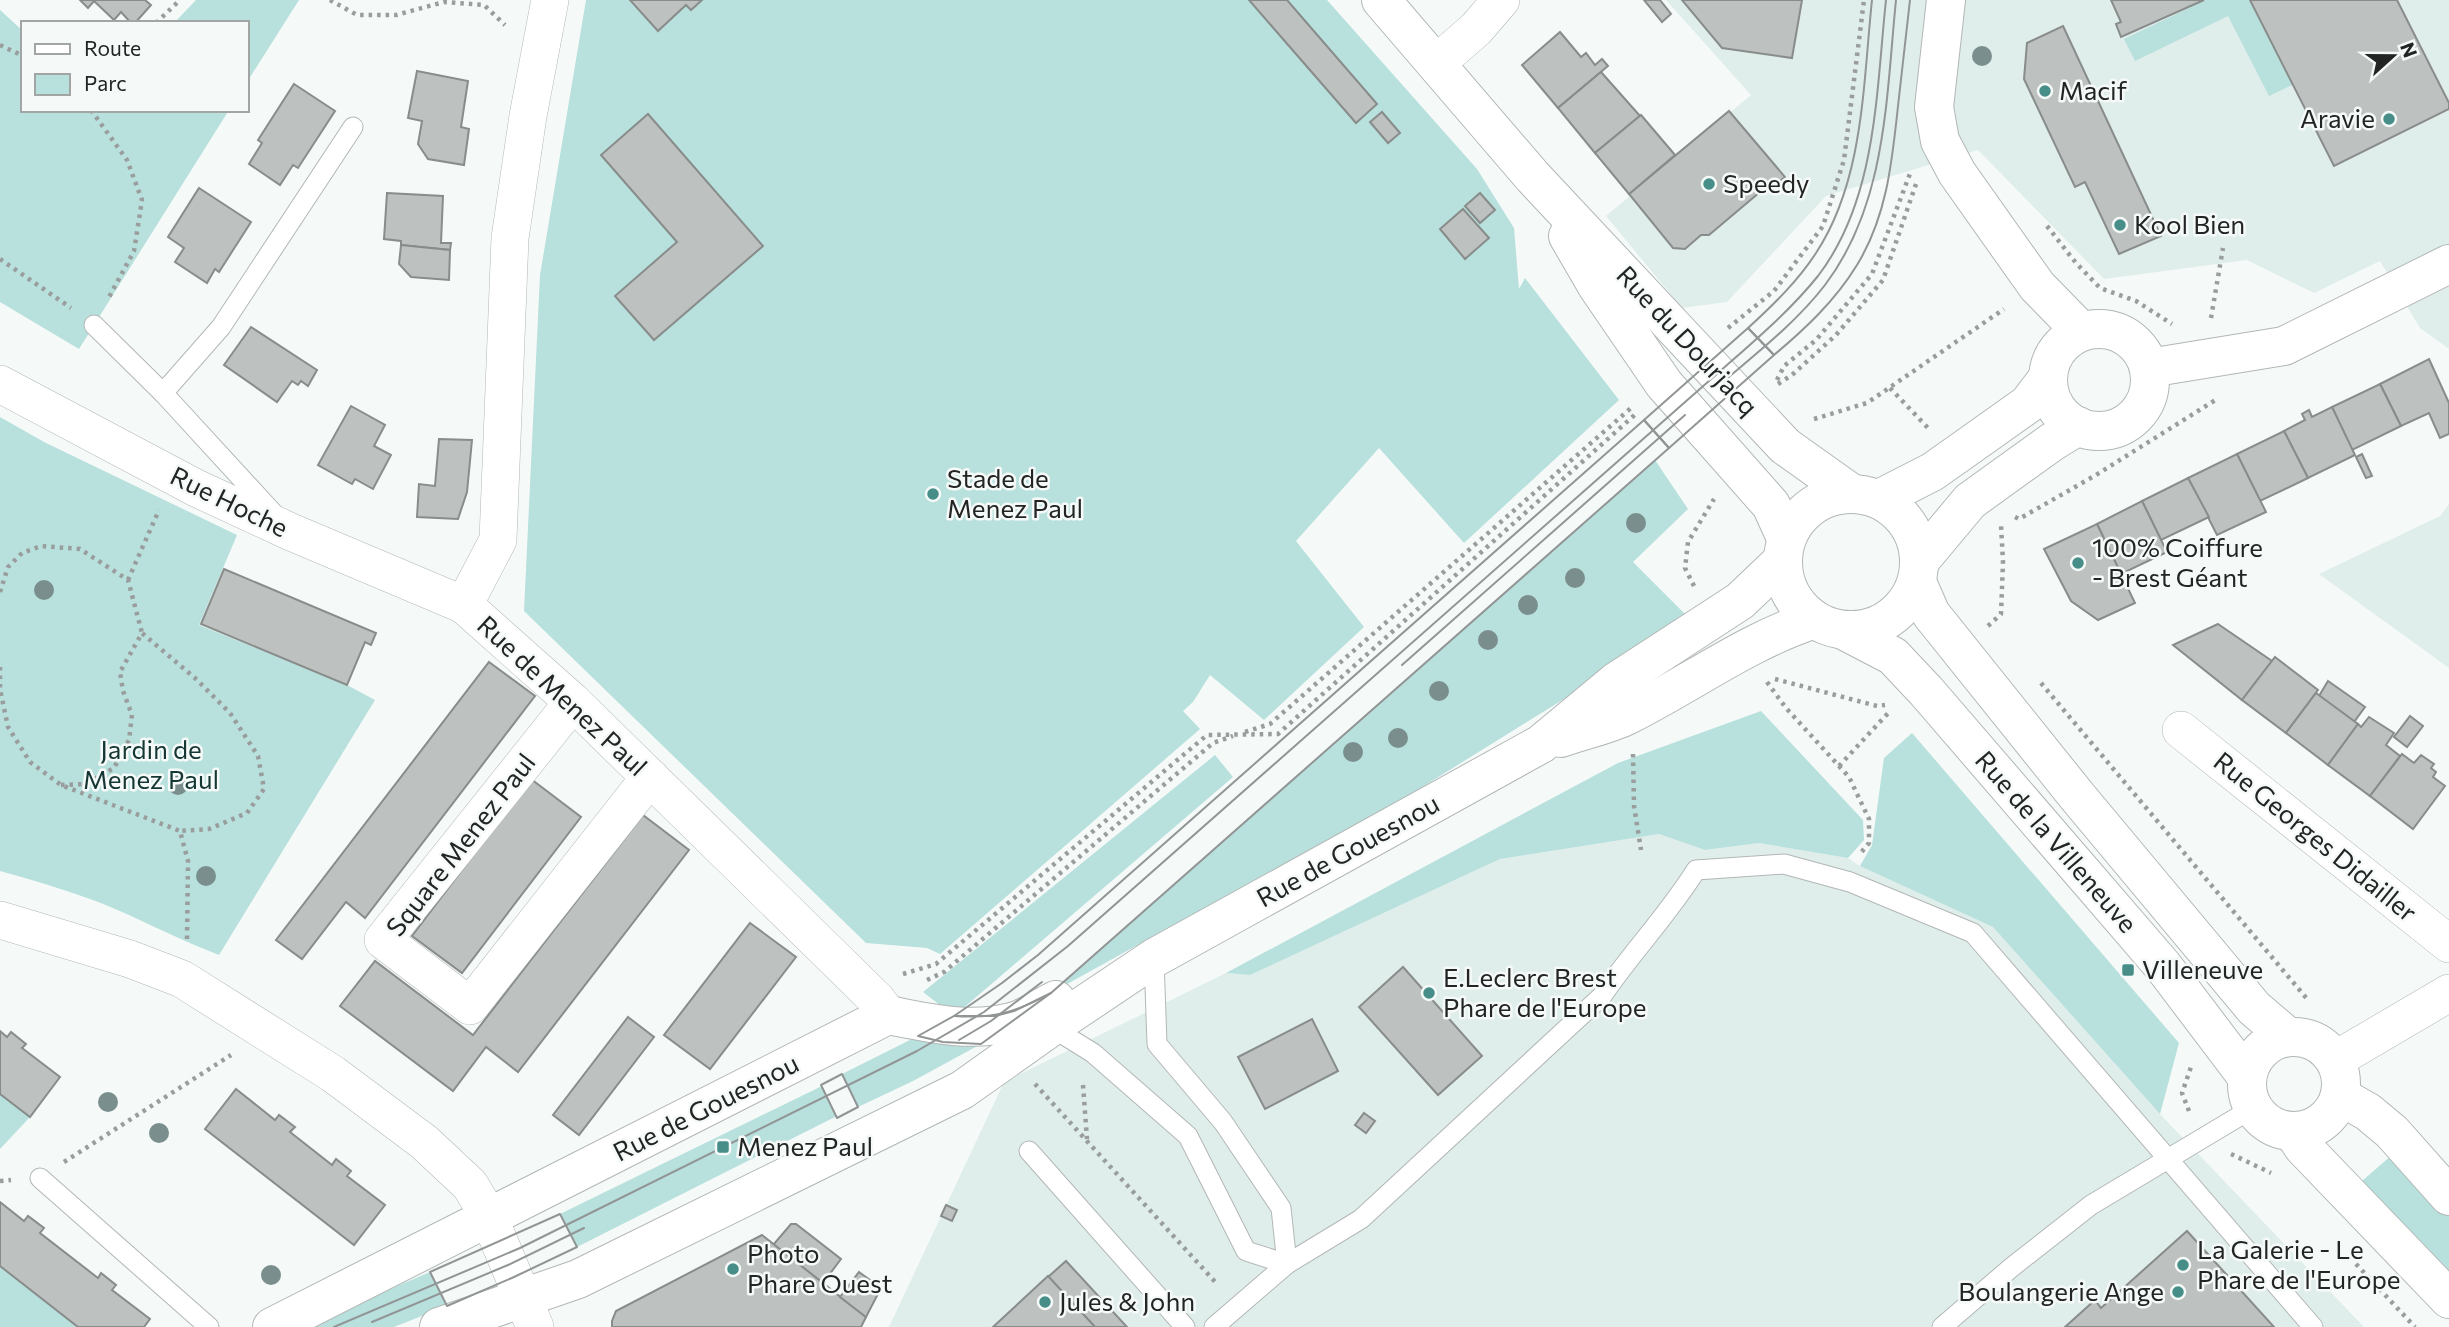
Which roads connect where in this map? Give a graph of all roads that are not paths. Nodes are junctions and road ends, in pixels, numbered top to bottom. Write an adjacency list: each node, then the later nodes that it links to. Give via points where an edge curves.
1 (550, 0): 20 (street, Rue de Menez Paul, via 510,238 498,540)
2 (1381, 0): 5 (street, Rue du Dourjacq)
3 (1501, 0): 5 (street)
4 (1946, 0): 10 (street, via 1934,107 1941,141 1957,173 2037,286)
5 (1437, 63): 7 (street, Rue du Dourjacq)
6 (353, 127): 14 (lane, via 221,327)
7 (1533, 177): 16 (street, Rue du Dourjacq, via 1784,446); 18 (street, Rue du Dourjacq, via 1597,286 1664,384 1771,505)
8 (2449, 264): 11 (street, via 2284,346)
9 (94, 325): 14 (lane)
10 (2081, 331): 11 (street, via 2098,328 2131,339); 12 (street, via 2057,350)
11 (2149, 368): 15 (street, via 2146,400 2131,419 2110,430)
12 (2047, 379): 15 (street, via 2055,408); 16 (street, via 2028,404 1932,472)
13 (0, 384): 17 (street, Rue Hoche)
14 (163, 393): 17 (lane)
15 (2078, 426): 19 (street, via 1970,501)
16 (1865, 496): 18 (street, via 1824,498 1801,514); 19 (street, via 1895,510 1908,524 1917,542)
17 (291, 532): 20 (street, Rue Hoche)
18 (1784, 550): 21 (street, via 1785,584 1795,604); 24 (street, Rue de Gouesnou, via 1740,601 1617,681)
19 (1918, 572): 21 (street, via 1906,602 1890,619 1868,629); 32 (street, Rue de la Villeneuve, via 1931,614 2068,785 2254,1008)
20 (464, 605): 22 (street, Rue de Menez Paul)
21 (1828, 625): 24 (street, Rue de Gouesnou, via 1785,629 1626,716); 33 (street, Rue de la Villeneuve, via 1893,656 1926,691 2163,966)
22 (573, 702): 25 (street, Rue de Menez Paul); 25 (street, Square Menez Paul, via 383,940 470,1006)
23 (2181, 730): 27 (street, Rue Georges Didailler)
24 (1541, 744): 28 (street, Rue de Gouesnou)
25 (650, 777): 30 (street, Rue de Menez Paul)
26 (0, 920): 39 (street, via 183,979 333,1074 424,1142 470,1185)
27 (2449, 944)
28 (1154, 958): 30 (street, Rue de Gouesnou, via 1110,974 1015,1021 979,1028 960,1028); 31 (street, Rue de Gouesnou); 40 (lane, via 1157,1044 1223,1122 1281,1208)
29 (2449, 993): 32 (street)
30 (878, 1003): 39 (street, Rue de Gouesnou)
31 (1051, 1027): 40 (lane, via 1093,1053 1188,1136 1245,1251); 42 (street, Rue de Gouesnou, via 961,1090 578,1279)
32 (2320, 1059): 33 (street, via 2274,1040 2252,1061); 34 (street, via 2334,1111 2309,1130); 38 (street, Rue de la Villeneuve)
33 (2250, 1092): 34 (street, Rue de la Villeneuve, via 2263,1120); 36 (lane)
34 (2292, 1132): 41 (street, Rue de la Villeneuve)
35 (1028, 1151): 46 (lane)
36 (2169, 1160): 40 (lane, via 1973,933 1850,882 1784,864 1696,870 1602,996 1361,1219); 48 (lane, via 2091,1205); 49 (lane)
37 (40, 1178): 43 (lane)
38 (2449, 1196)
39 (489, 1217): 42 (street); 44 (street, Rue de Gouesnou)
40 (1287, 1264): 47 (lane)
41 (2449, 1299)
42 (529, 1313): 45 (street, Rue de Gouesnou)
43 (209, 1327)
44 (272, 1327)
45 (439, 1327)
46 (1185, 1327)
47 (1214, 1327)
48 (1942, 1327)
49 (2313, 1327)

